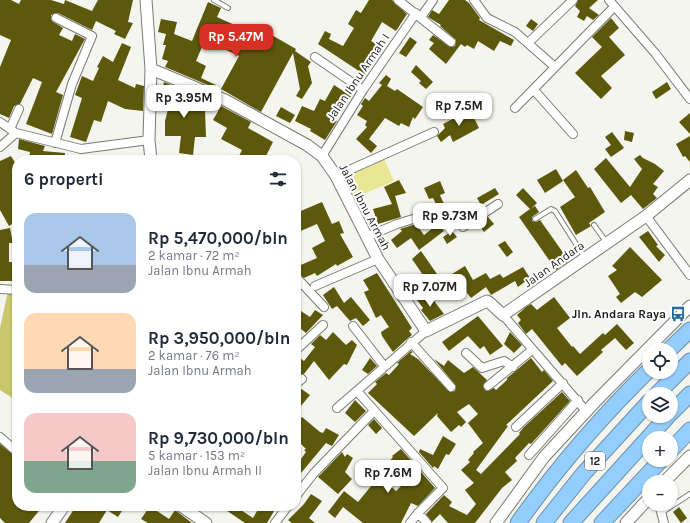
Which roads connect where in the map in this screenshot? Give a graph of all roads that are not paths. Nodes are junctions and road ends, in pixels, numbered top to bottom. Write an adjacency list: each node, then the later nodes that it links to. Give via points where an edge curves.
1 (146, 0): 16 (street)
2 (214, 0): 9 (lane)
3 (398, 0): 10 (street)
4 (433, 0): 10 (street, Jalan Ibnu Armah I)
5 (474, 0): 13 (street, via 487,18 514,32)
6 (573, 0): 13 (street)
7 (609, 0): 8 (street)
8 (614, 7): 15 (street); 19 (street, via 655,53)
9 (228, 8)
10 (419, 15): 12 (street); 17 (street, Jalan Ibnu Armah I)
11 (56, 18): 27 (street, via 92,36 72,84)
12 (451, 42)
13 (528, 43): 15 (street)
14 (316, 57): 17 (street)
15 (555, 67): 18 (street)
16 (151, 69): 26 (street); 30 (street, Jalan Ibnu Armah, via 225,100)
17 (363, 90): 30 (street, Jalan Ibnu Armah I)
18 (534, 90): 20 (street); 25 (street)
19 (690, 99)
20 (515, 108)
21 (19, 110): 23 (street)
22 (0, 122): 23 (street)
23 (13, 131): 27 (street); 28 (street)
24 (434, 132): 31 (street)
25 (573, 134)
26 (149, 140): 27 (street, via 81,149); 29 (street)
27 (55, 143)
28 (0, 147)
29 (150, 155)
30 (322, 156): 31 (street, Jalan Ibnu Armah)
31 (336, 176): 37 (street, Jalan Ibnu Armah)
32 (690, 180): 34 (street, Jalan Andara)
33 (498, 204): 37 (street, via 463,227 453,212 445,208)
34 (646, 216): 38 (street, Jalan Andara); 41 (street)
35 (535, 219): 39 (lane, via 548,210 554,211)
36 (594, 225): 38 (lane)
37 (366, 237): 40 (street, Jalan Ibnu Armah)
38 (607, 243): 39 (street, Jalan Andara)
39 (585, 258): 48 (street, Jalan Andara)
40 (378, 259): 43 (street); 52 (street, Jalan Ibnu Armah)
41 (690, 274)
42 (301, 282): 47 (street)
43 (315, 286)
44 (0, 289): 45 (street)
45 (12, 290)
46 (690, 306): 73 (street)
47 (324, 307)
48 (503, 315): 52 (street, via 486,301); 56 (street)
49 (323, 325): 55 (street)
50 (353, 326): 59 (street)
51 (690, 330): 54 (highway)
52 (426, 331): 53 (street)
53 (411, 342): 59 (street); 64 (street)
54 (677, 343)
55 (301, 345)
56 (532, 350): 60 (street); 62 (street)
57 (466, 353): 60 (street, via 482,368 504,361)
58 (690, 361): 65 (highway)
59 (384, 366): 66 (street)
60 (513, 366): 63 (street)
61 (642, 377): 98 (highway, via 578,446)
62 (563, 383): 68 (street); 75 (street)
63 (488, 386)
64 (451, 387)
65 (664, 387)
66 (356, 391): 70 (street); 72 (street)
67 (690, 394): 69 (highway)
68 (578, 400): 73 (street); 80 (street)
69 (678, 406)
70 (337, 408)
71 (642, 410): 99 (highway, 12, via 584,473)
72 (374, 411): 84 (street); 90 (street, via 443,488)
73 (586, 411): 97 (street, via 544,457)
74 (662, 423): 100 (highway, 12)
75 (516, 427)
76 (690, 430): 78 (highway)
77 (0, 437): 79 (street)
78 (678, 443)
79 (12, 448)
80 (528, 455)
81 (690, 456): 83 (street)
82 (654, 467): 101 (highway)
83 (671, 475)
84 (301, 490)
85 (690, 494): 91 (lane)
86 (642, 506): 102 (street)
87 (61, 511): 92 (street)
88 (188, 511): 93 (street)
89 (284, 511): 94 (street)
90 (418, 513): 95 (street); 96 (street)
91 (661, 513): 103 (street)
92 (55, 522)
93 (206, 523)
94 (275, 523)
95 (410, 523)
96 (427, 523)
97 (496, 523)
98 (518, 523)
99 (544, 523)
100 (571, 523)
101 (602, 523)
102 (626, 523)
103 (664, 523)

